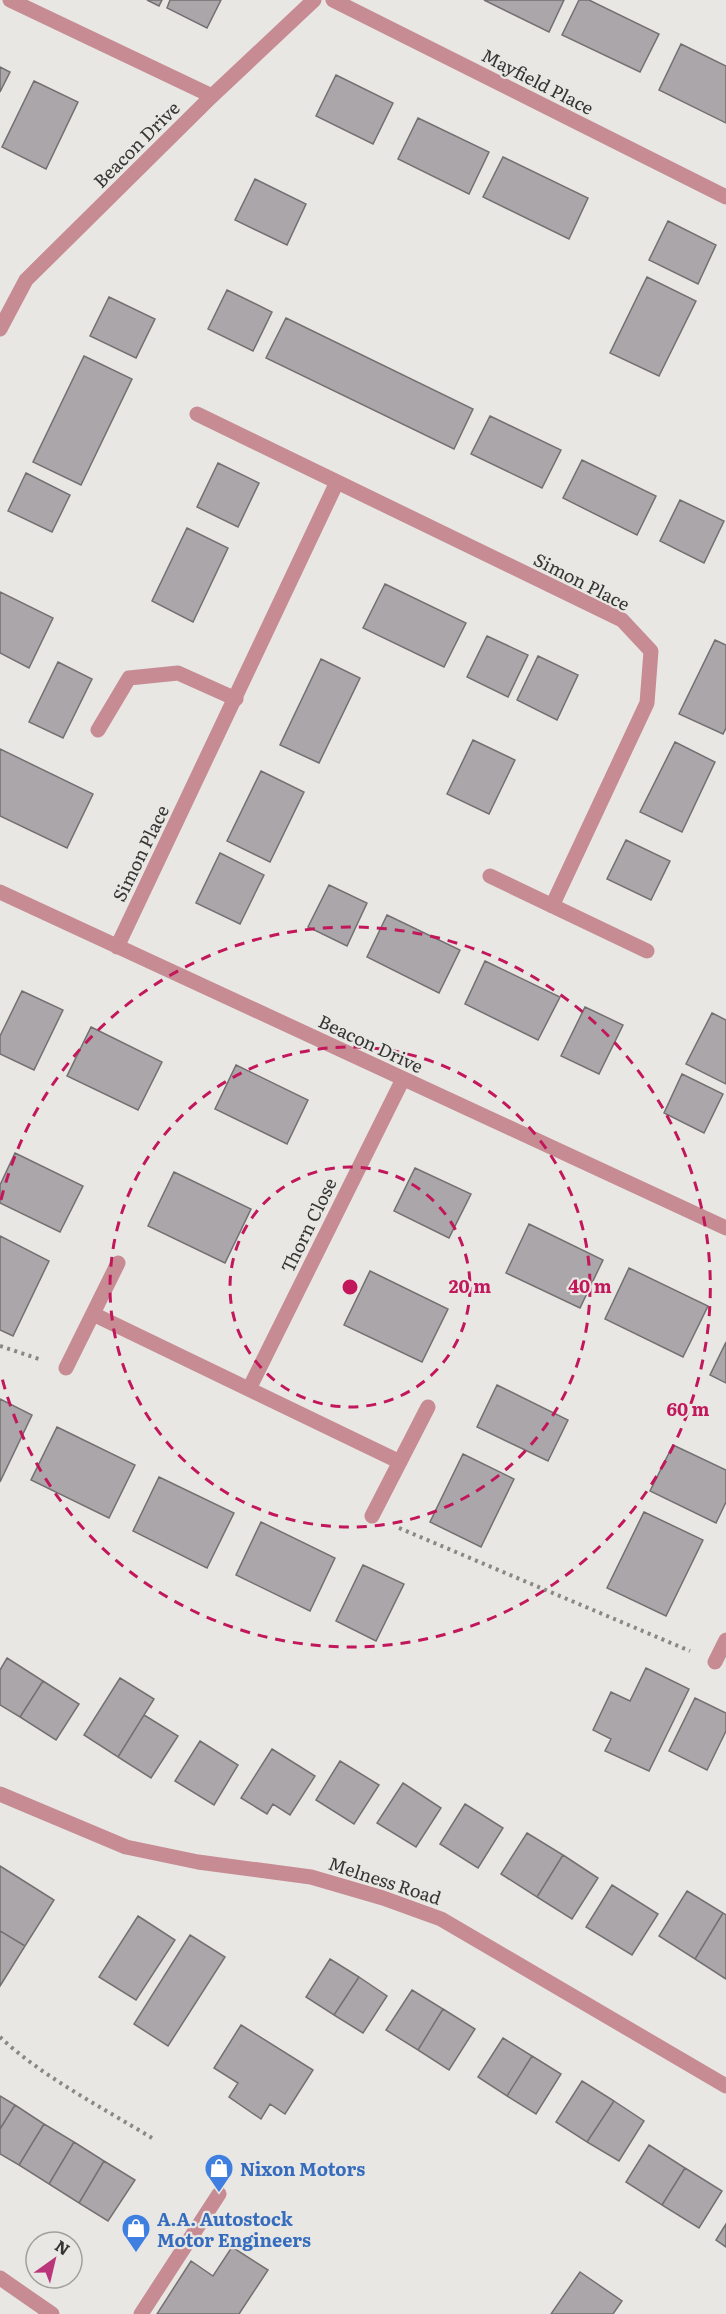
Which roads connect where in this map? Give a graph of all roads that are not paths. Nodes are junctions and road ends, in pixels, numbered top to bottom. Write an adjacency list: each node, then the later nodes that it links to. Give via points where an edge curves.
1 (10, 0): 4 (street)
2 (314, 0): 4 (street, Beacon Drive)
3 (333, 0): 5 (street, Mayfield Place)
4 (212, 96): 6 (street, Beacon Drive, via 26,280)
5 (726, 197)
6 (0, 329)
7 (197, 414): 8 (street, Simon Place)
8 (337, 482): 9 (street, Simon Place); 13 (street, Simon Place, via 622,620 651,651 646,703)
9 (236, 699): 10 (street, via 178,673 129,678); 14 (street, Simon Place)
10 (98, 729)
11 (490, 876): 13 (street)
12 (0, 892): 14 (street, Beacon Drive)
13 (552, 906): 15 (street)
14 (117, 947): 16 (street, Beacon Drive)
15 (647, 951)
16 (403, 1079): 17 (street, Beacon Drive); 21 (street, Thorn Close)
17 (726, 1228)
18 (118, 1263): 19 (street)
19 (93, 1314): 20 (street); 21 (street)
20 (66, 1368)
21 (249, 1389): 23 (street)
22 (428, 1407): 23 (street)
23 (400, 1462): 24 (street)
24 (372, 1516)
25 (726, 1640): 26 (street)
26 (715, 1662)
27 (0, 1794): 28 (street, Melness Road, via 126,1847 198,1862 311,1876 441,1919)
28 (726, 2086)
29 (219, 2194): 32 (street)
30 (0, 2278): 31 (street)
31 (52, 2314)
32 (141, 2314)

